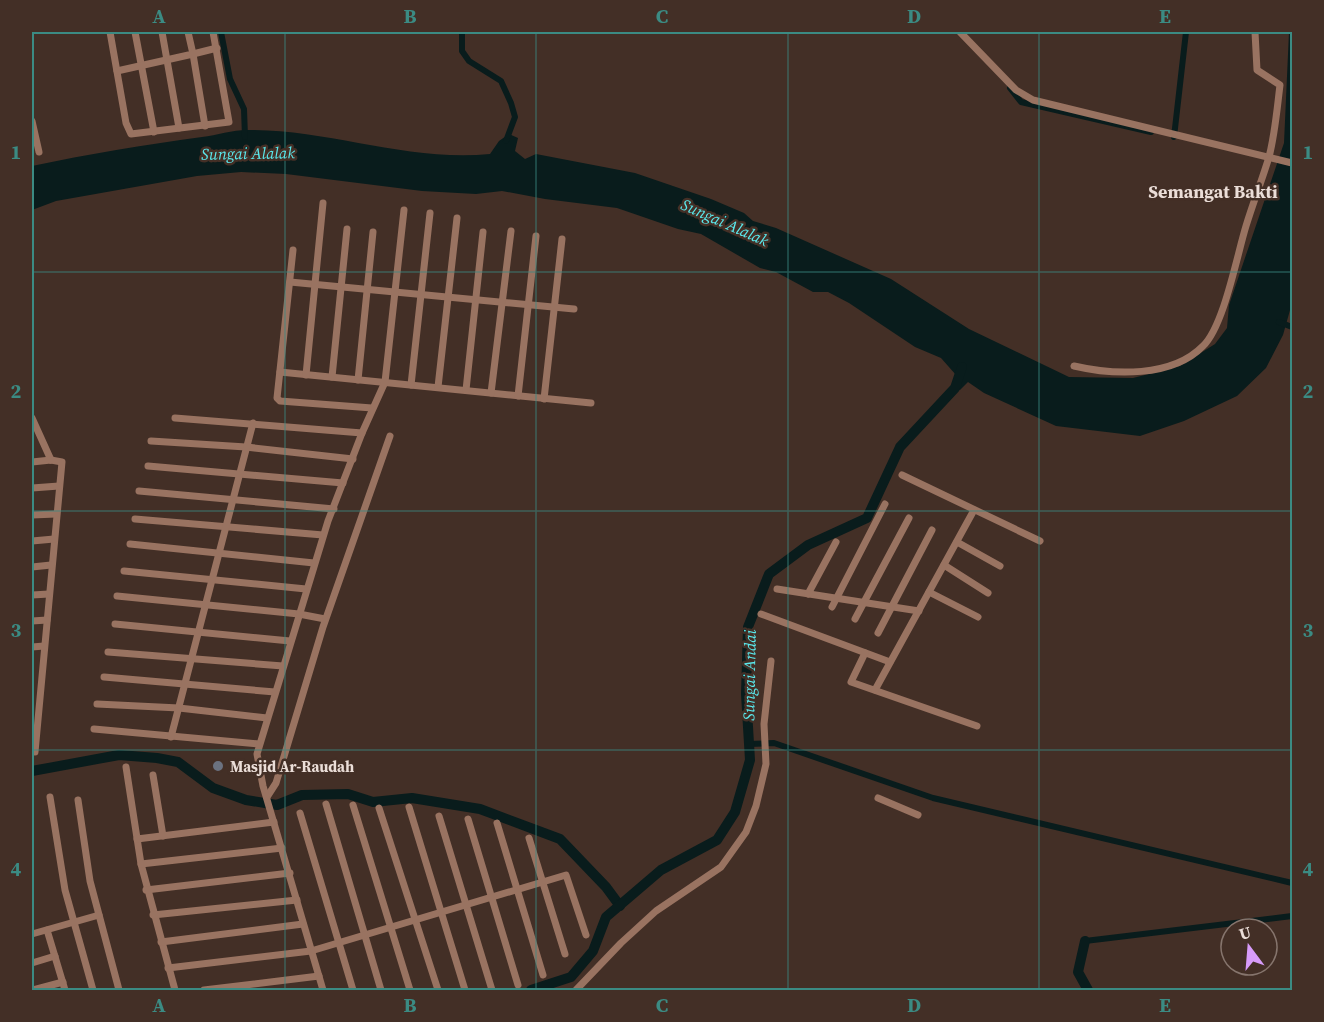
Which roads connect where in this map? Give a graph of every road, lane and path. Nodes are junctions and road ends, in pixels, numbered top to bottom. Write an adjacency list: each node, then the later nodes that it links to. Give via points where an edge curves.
1 (110, 32): 12 (street)
2 (135, 32): 11 (street)
3 (162, 32): 10 (street)
4 (188, 32): 9 (street)
5 (213, 32): 8 (street)
6 (960, 32): 18 (street, via 1016,90 1033,100)
7 (1255, 32): 18 (street, via 1257,70 1280,85)
8 (217, 48): 9 (street); 14 (street, via 230,120)
9 (192, 54): 10 (street); 14 (street)
10 (168, 60): 11 (street); 15 (street)
11 (141, 66): 12 (street); 16 (street)
12 (117, 71): 16 (street, via 129,132)
13 (32, 121): 17 (street)
14 (205, 126): 15 (street)
15 (179, 128): 16 (street)
16 (154, 132)
17 (39, 152)
18 (1273, 157): 19 (street); 43 (street, via 1224,303 1206,343 1186,358 1164,367 1128,372)
19 (1293, 163)
20 (323, 203): 32 (street)
21 (404, 210): 35 (street)
22 (430, 213): 36 (street)
23 (457, 218): 37 (street)
24 (347, 229): 33 (street)
25 (511, 231): 39 (street)
26 (373, 232): 34 (street)
27 (483, 232): 38 (street)
28 (536, 236): 40 (street)
29 (562, 239): 41 (street)
30 (293, 250): 31 (street)
31 (290, 282): 32 (street); 44 (street)
32 (316, 284): 33 (street); 45 (street)
33 (342, 286): 34 (street); 46 (street)
34 (368, 289): 35 (street); 47 (street)
35 (395, 291): 36 (street); 48 (street)
36 (422, 294): 37 (street); 49 (street)
37 (449, 298): 38 (street); 50 (street)
38 (475, 300): 39 (street); 51 (street)
39 (502, 303): 40 (street); 52 (street)
40 (528, 306): 41 (street); 53 (street)
41 (555, 308): 42 (street); 54 (street)
42 (574, 309)
43 (1080, 368)
44 (280, 372): 45 (street); 56 (street, via 278,400)
45 (306, 375): 46 (street)
46 (332, 377): 47 (street)
47 (358, 380): 48 (street)
48 (386, 382): 49 (street); 56 (street)
49 (411, 385): 50 (street)
50 (438, 387): 51 (street)
51 (466, 390): 52 (street)
52 (491, 393): 53 (street)
53 (518, 396): 54 (street)
54 (544, 399): 55 (street)
55 (591, 403)
56 (372, 408): 60 (street)
57 (32, 418): 65 (street)
58 (175, 418): 59 (street)
59 (253, 423): 60 (street); 63 (street)
60 (362, 433): 64 (street)
61 (390, 436): 113 (street)
62 (151, 441): 63 (street)
63 (246, 447): 64 (street); 68 (street)
64 (353, 459): 70 (street)
65 (51, 460): 66 (street); 71 (street, via 62,462)
66 (32, 462)
67 (148, 466): 68 (street)
68 (240, 474): 70 (street); 74 (street)
69 (902, 475): 77 (street)
70 (343, 483): 76 (street)
71 (59, 486): 72 (street); 78 (street)
72 (32, 488)
73 (140, 491): 74 (street)
74 (233, 499): 76 (street); 82 (street)
75 (885, 504): 108 (street)
76 (334, 509): 84 (street)
77 (974, 510): 87 (street); 89 (street)
78 (56, 514): 79 (street); 85 (street)
79 (32, 515)
80 (909, 518): 114 (street)
81 (135, 519): 82 (street)
82 (227, 526): 84 (street); 91 (street)
83 (932, 530): 119 (street)
84 (323, 535): 92 (street)
85 (54, 539): 86 (street); 93 (street)
86 (32, 541)
87 (1040, 541)
88 (836, 542): 104 (street)
89 (957, 542): 94 (street); 95 (street)
90 (130, 544): 91 (street)
91 (219, 552): 92 (street); 98 (street)
92 (314, 563): 99 (street)
93 (51, 565): 96 (street); 103 (street)
94 (944, 565): 101 (street); 102 (street)
95 (1000, 566)
96 (32, 567)
97 (124, 571): 98 (street)
98 (212, 580): 99 (street); 107 (street)
99 (306, 589): 110 (street)
100 (777, 589): 104 (street)
101 (929, 592): 109 (street); 112 (street)
102 (988, 593)
103 (49, 594): 105 (street); 115 (street)
104 (808, 594): 109 (street)
105 (32, 595)
106 (117, 596): 107 (street)
107 (205, 605): 110 (street); 118 (street)
108 (832, 607)
109 (918, 611): 127 (street)
110 (299, 614): 113 (street); 120 (street)
111 (761, 615): 124 (street)
112 (978, 617)
113 (325, 619): 150 (street)
114 (855, 619)
115 (47, 620): 116 (street); 121 (street)
116 (32, 621)
117 (116, 624): 118 (street)
118 (199, 633): 120 (street); 125 (street)
119 (878, 633)
120 (290, 641): 128 (street)
121 (44, 646): 122 (street); 130 (street)
122 (32, 647)
123 (108, 652): 125 (street)
124 (865, 653): 127 (street); 133 (street, via 851,682)
125 (192, 659): 128 (street); 132 (street)
126 (771, 661): 208 (street, via 764,724 766,764 746,832 722,867 656,912)
127 (890, 662): 133 (street)
128 (283, 666): 134 (street)
129 (32, 674): 130 (street)
130 (42, 674): 135 (street)
131 (104, 677): 132 (street)
132 (185, 685): 134 (street); 137 (street)
133 (875, 690): 140 (street)
134 (275, 692): 138 (street)
135 (35, 700): 139 (street)
136 (97, 704): 137 (street)
137 (179, 708): 138 (street); 142 (street)
138 (267, 718): 143 (street)
139 (35, 726): 144 (street)
140 (977, 726)
141 (94, 729): 142 (street)
142 (171, 737): 143 (street)
143 (259, 744): 150 (street, via 256,759)
144 (35, 752)
145 (126, 767): 163 (street)
146 (153, 775): 161 (street)
147 (50, 797): 177 (street)
148 (878, 798): 156 (street)
149 (78, 800): 174 (street)
150 (268, 800): 158 (street)
151 (326, 804): 183 (street)
152 (353, 805): 179 (street)
153 (409, 807): 173 (street)
154 (380, 808): 176 (street)
155 (300, 813): 185 (street)
156 (918, 815)
157 (439, 816): 172 (street)
158 (273, 819): 161 (street); 164 (street)
159 (468, 819): 170 (street)
160 (497, 824): 169 (street)
161 (163, 836): 163 (street)
162 (529, 838): 167 (street)
163 (137, 839): 165 (street)
164 (282, 848): 165 (street); 166 (street)
165 (141, 864): 168 (street)
166 (290, 873): 168 (street); 171 (street)
167 (543, 882): 169 (street); 182 (street, via 568,875); 187 (street)
168 (147, 890): 175 (street)
169 (517, 891): 170 (street); 191 (street)
170 (492, 898): 172 (street); 194 (street)
171 (297, 900): 175 (street); 178 (street)
172 (467, 905): 173 (street); 207 (street)
173 (441, 911): 176 (street); 206 (street)
174 (99, 915): 177 (street); 198 (street)
175 (153, 915): 184 (street)
176 (416, 918): 179 (street); 205 (street)
177 (73, 923): 180 (street); 197 (street)
178 (303, 924): 184 (street); 186 (street)
179 (390, 927): 183 (street); 204 (street)
180 (47, 930): 181 (street); 188 (street)
181 (32, 934)
182 (586, 935)
183 (364, 936): 185 (street); 203 (street)
184 (161, 942): 190 (street)
185 (339, 943): 186 (street); 202 (street)
186 (311, 951): 190 (street); 192 (street)
187 (565, 954)
188 (55, 956): 189 (street); 193 (street)
189 (32, 963)
190 (168, 968): 199 (street)
191 (543, 975)
192 (319, 976): 200 (street); 201 (street)
193 (63, 982): 195 (street); 196 (street)
194 (518, 985)
195 (33, 990)
196 (65, 990)
197 (93, 990)
198 (119, 990)
199 (175, 990)
200 (204, 990)
201 (323, 990)
202 (353, 990)
203 (381, 990)
204 (410, 990)
205 (438, 990)
206 (465, 990)
207 (492, 990)
208 (576, 990)

